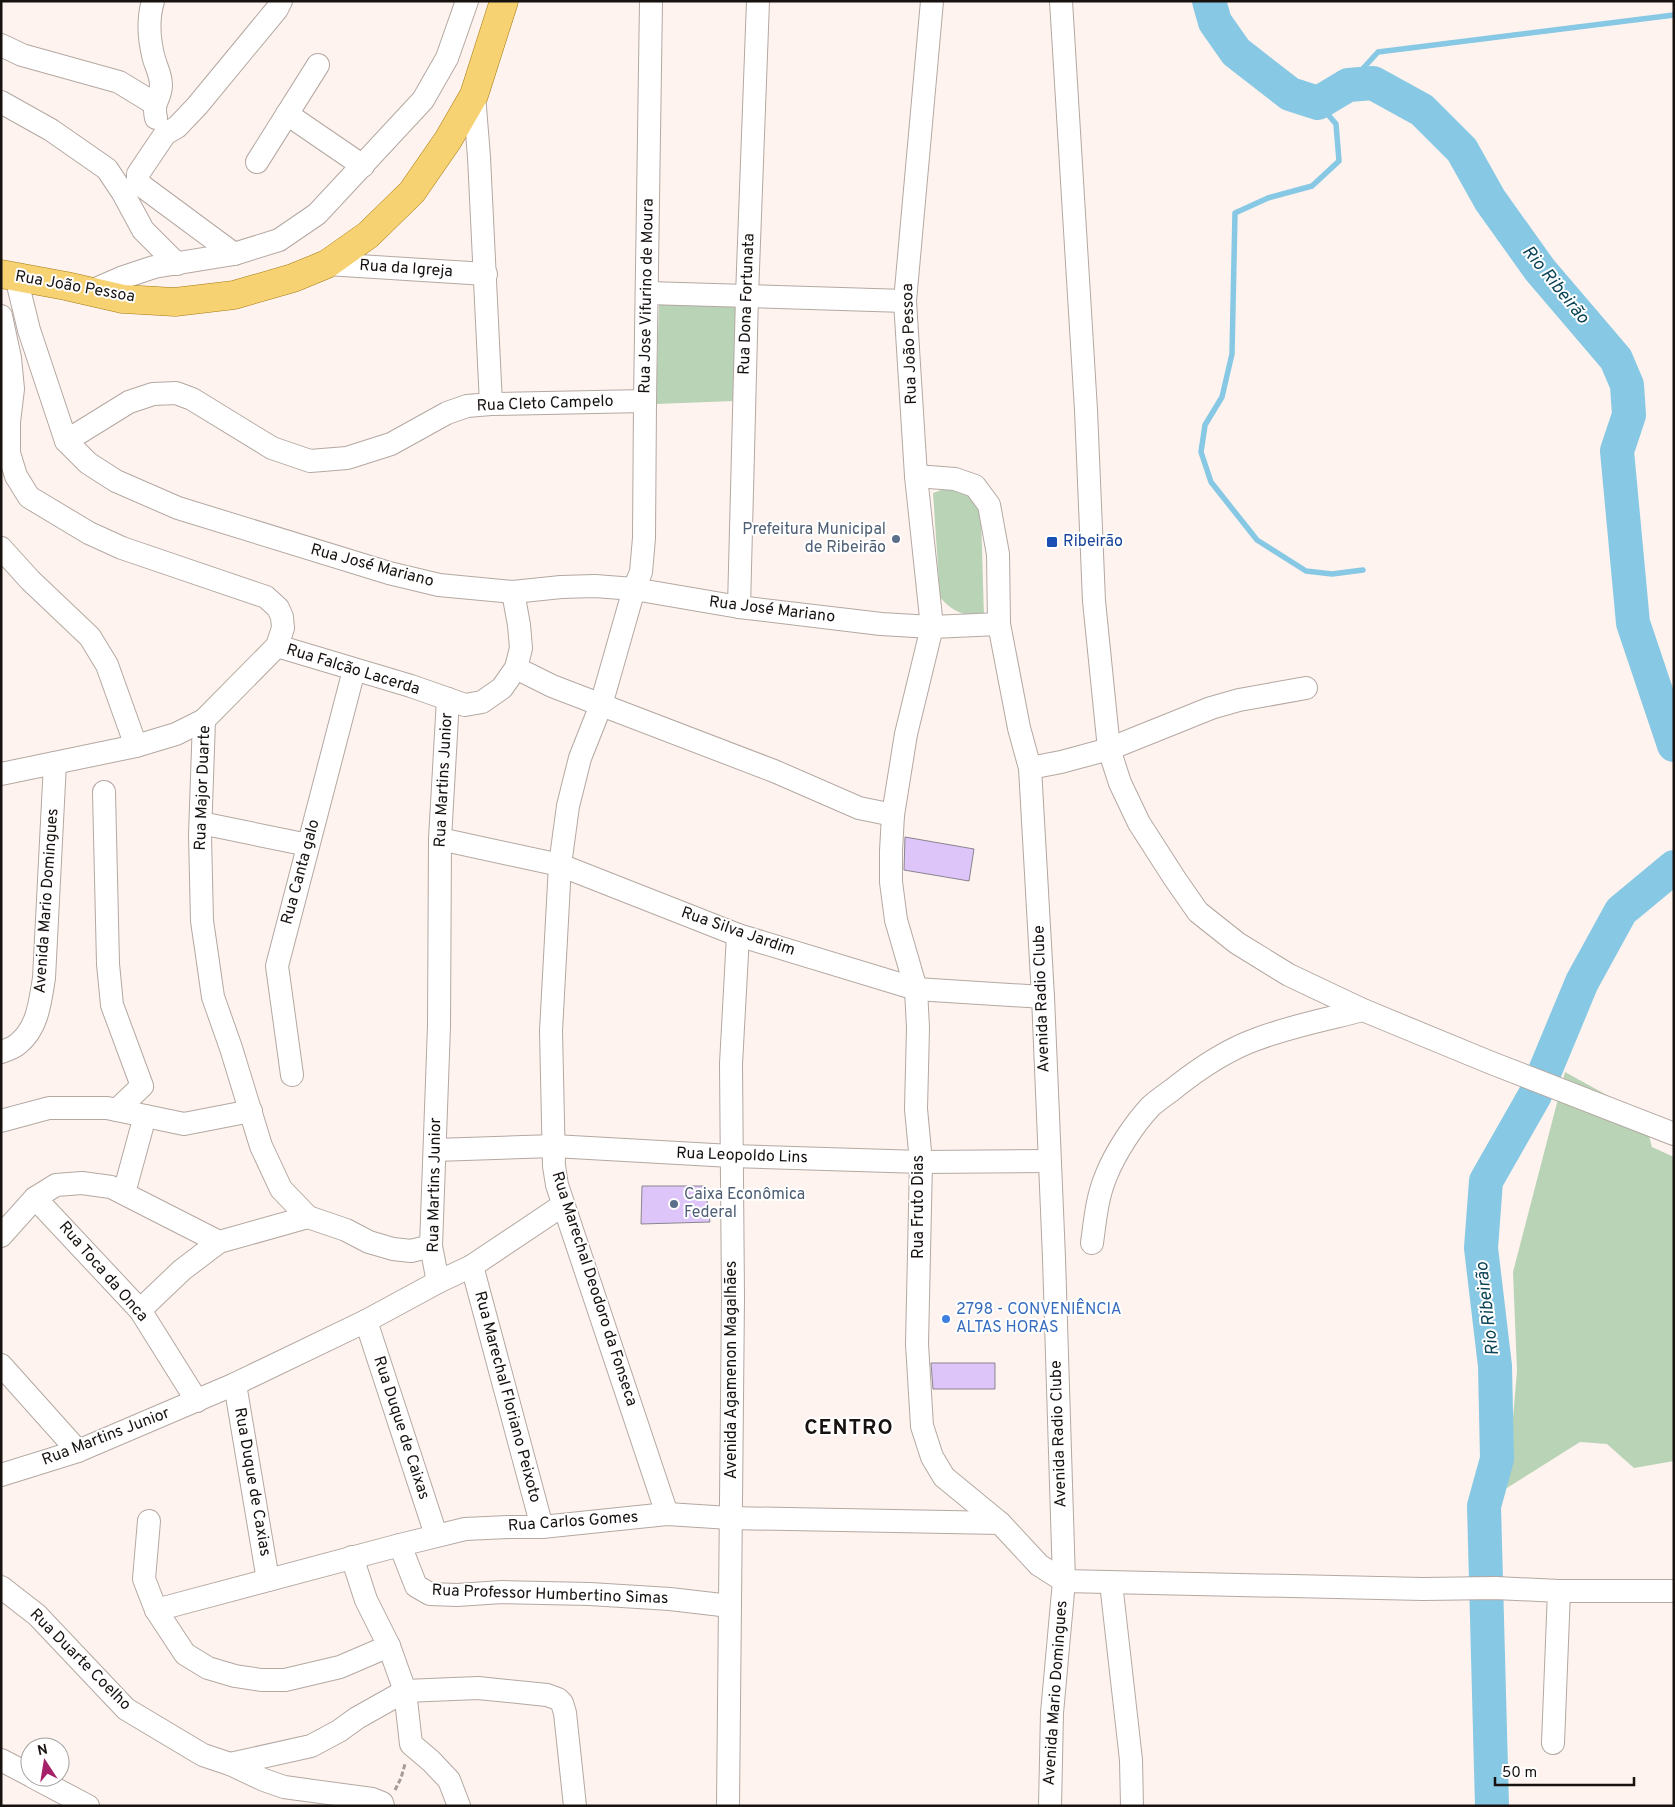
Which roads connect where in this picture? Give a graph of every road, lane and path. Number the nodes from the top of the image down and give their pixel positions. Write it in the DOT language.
graph roads {
  1 [pos="152,1"];
  2 [pos="281,1"];
  3 [pos="467,1"];
  4 [pos="504,1"];
  5 [pos="651,1"];
  6 [pos="758,1"];
  7 [pos="932,1"];
  8 [pos="1061,1"];
  9 [pos="1,45"];
  10 [pos="318,65"];
  11 [pos="474,95"];
  12 [pos="1,102"];
  13 [pos="155,104"];
  14 [pos="287,114"];
  15 [pos="165,134"];
  16 [pos="257,162"];
  17 [pos="363,166"];
  18 [pos="234,254"];
  19 [pos="177,264"];
  20 [pos="327,264"];
  21 [pos="486,274"];
  22 [pos="9,275"];
  23 [pos="91,292"];
  24 [pos="648,293"];
  25 [pos="747,296"];
  26 [pos="905,301"];
  27 [pos="1,316"];
  28 [pos="645,401"];
  29 [pos="491,404"];
  30 [pos="66,441"];
  31 [pos="916,476"];
  32 [pos="1,548"];
  33 [pos="634,589"];
  34 [pos="513,592"];
  35 [pos="740,608"];
  36 [pos="999,624"];
  37 [pos="932,627"];
  38 [pos="277,646"];
  39 [pos="516,668"];
  40 [pos="354,670"];
  41 [pos="1306,688"];
  42 [pos="448,699"];
  43 [pos="601,705"];
  44 [pos="204,720"];
  45 [pos="136,746"];
  46 [pos="1109,749"];
  47 [pos="55,763"];
  48 [pos="1030,768"];
  49 [pos="1,774"];
  50 [pos="104,792"];
  51 [pos="893,815"];
  52 [pos="200,823"];
  53 [pos="440,839"];
  54 [pos="308,845"];
  55 [pos="560,865"];
  56 [pos="738,935"];
  57 [pos="916,989"];
  58 [pos="1043,997"];
  59 [pos="1363,1010"];
  60 [pos="1,1052"];
  61 [pos="292,1076"];
  62 [pos="116,1110"];
  63 [pos="251,1112"];
  64 [pos="145,1116"];
  65 [pos="1,1121"];
  66 [pos="1674,1134"];
  67 [pos="554,1146"];
  68 [pos="435,1150"];
  69 [pos="732,1156"];
  70 [pos="1049,1160"];
  71 [pos="921,1162"];
  72 [pos="124,1193"];
  73 [pos="36,1198"];
  74 [pos="563,1205"];
  75 [pos="308,1217"];
  76 [pos="1,1236"];
  77 [pos="219,1242"];
  78 [pos="1092,1243"];
  79 [pos="430,1246"];
  80 [pos="472,1266"];
  81 [pos="438,1282"];
  82 [pos="140,1310"];
  83 [pos="366,1321"];
  84 [pos="1,1364"];
  85 [pos="235,1384"];
  86 [pos="197,1401"];
  87 [pos="78,1451"];
  88 [pos="1,1475"];
  89 [pos="667,1514"];
  90 [pos="730,1518"];
  91 [pos="149,1521"];
  92 [pos="1000,1523"];
  93 [pos="542,1527"];
  94 [pos="436,1535"];
  95 [pos="400,1545"];
  96 [pos="352,1557"];
  97 [pos="268,1580"];
  98 [pos="1064,1581"];
  99 [pos="1110,1583"];
  100 [pos="1,1587"];
  101 [pos="1559,1591"];
  102 [pos="1674,1591"];
  103 [pos="730,1606"];
  104 [pos="156,1610"];
  105 [pos="389,1646"];
  106 [pos="405,1691"];
  107 [pos="1553,1743"];
  108 [pos="411,1744"];
  109 [pos="1,1760"];
  110 [pos="230,1764"];
  111 [pos="20,1770"];
  112 [pos="53,1787"];
  113 [pos="389,1799"];
  114 [pos="88,1806"];
  115 [pos="459,1806"];
  116 [pos="576,1806"];
  117 [pos="728,1806"];
  118 [pos="1050,1806"];
  119 [pos="1132,1806"];
  1 -- 13 [label="street"];
  2 -- 15 [label="street"];
  3 -- 17 [label="street"];
  4 -- 11 [label="main road, Rua João Pessoa"];
  5 -- 24 [label="street, Rua Jose Vifurino de Moura"];
  6 -- 25 [label="street, Rua Dona Fortunata"];
  7 -- 26 [label="street, Rua João Pessoa"];
  8 -- 46 [label="street"];
  9 -- 13 [label="street"];
  10 -- 14 [label="street"];
  11 -- 20 [label="main road, Rua João Pessoa"];
  11 -- 21 [label="street"];
  12 -- 19 [label="street"];
  13 -- 15 [label="street"];
  14 -- 16 [label="street"];
  14 -- 17 [label="street"];
  15 -- 18 [label="street"];
  17 -- 18 [label="street"];
  18 -- 19 [label="street"];
  19 -- 23 [label="street"];
  20 -- 21 [label="street, Rua da Igreja"];
  20 -- 23 [label="main road, Rua João Pessoa"];
  21 -- 29 [label="street"];
  22 -- 23 [label="main road, Rua João Pessoa"];
  22 -- 30 [label="street, Rua José Mariano"];
  24 -- 25 [label="street"];
  24 -- 28 [label="street, Rua Jose Vifurino de Moura"];
  25 -- 26 [label="street"];
  25 -- 35 [label="street, Rua Dona Fortunata"];
  26 -- 31 [label="street, Rua João Pessoa"];
  27 -- 38 [label="street"];
  28 -- 29 [label="street, Rua Cleto Campelo"];
  28 -- 33 [label="street, Rua Jose Vifurino de Moura"];
  29 -- 30 [label="street, Rua Cleto Campelo"];
  30 -- 34 [label="street, Rua José Mariano"];
  31 -- 36 [label="street, Avenida Radio Clube"];
  31 -- 37 [label="street, Rua João Pessoa"];
  32 -- 45 [label="street"];
  33 -- 34 [label="street, Rua José Mariano"];
  33 -- 35 [label="street, Rua José Mariano"];
  33 -- 43 [label="street, Rua Marechal Deodoro da Fonseca"];
  34 -- 39 [label="street, Rua Falcão Lacerda"];
  35 -- 37 [label="street, Rua José Mariano"];
  36 -- 37 [label="street, Rua José Mariano"];
  36 -- 48 [label="street, Avenida Radio Clube"];
  37 -- 51 [label="street, Rua João Pessoa"];
  38 -- 40 [label="street, Rua Falcão Lacerda"];
  38 -- 44 [label="street, Rua Major Duarte"];
  39 -- 42 [label="street, Rua Falcão Lacerda"];
  39 -- 43 [label="street"];
  40 -- 42 [label="street, Rua Falcão Lacerda"];
  40 -- 54 [label="street, Rua Canta galo"];
  41 -- 46 [label="street"];
  42 -- 53 [label="street, Rua Martins Junior"];
  43 -- 51 [label="street"];
  43 -- 55 [label="street, Rua Marechal Deodoro da Fonseca"];
  44 -- 45 [label="street"];
  44 -- 52 [label="street, Rua Major Duarte"];
  45 -- 47 [label="street"];
  46 -- 48 [label="street"];
  46 -- 59 [label="street"];
  47 -- 49 [label="street"];
  47 -- 60 [label="street, Avenida Mario Domingues"];
  48 -- 58 [label="street, Avenida Radio Clube"];
  50 -- 62 [label="street"];
  51 -- 57 [label="street, Rua Fruto Dias"];
  52 -- 54 [label="street"];
  52 -- 63 [label="street, Rua Major Duarte"];
  53 -- 55 [label="street, Rua Silva Jardim"];
  53 -- 68 [label="street, Rua Martins Junior"];
  54 -- 61 [label="street, Rua Canta galo"];
  55 -- 56 [label="street, Rua Silva Jardim"];
  55 -- 67 [label="street, Rua Marechal Deodoro da Fonseca"];
  56 -- 57 [label="street, Rua Silva Jardim"];
  56 -- 69 [label="street, Avenida Agamenon Magalhães"];
  57 -- 58 [label="street, Rua Silva Jardim"];
  57 -- 71 [label="street, Rua Fruto Dias"];
  58 -- 70 [label="street, Avenida Radio Clube"];
  59 -- 66 [label="street"];
  59 -- 78 [label="street"];
  62 -- 64 [label="street"];
  62 -- 65 [label="street"];
  63 -- 64 [label="street"];
  63 -- 75 [label="street, Rua Major Duarte"];
  64 -- 72 [label="street"];
  67 -- 68 [label="street, Rua Leopoldo Lins"];
  67 -- 69 [label="street, Rua Leopoldo Lins"];
  67 -- 74 [label="street, Rua Marechal Deodoro da Fonseca"];
  68 -- 79 [label="street, Rua Martins Junior"];
  69 -- 71 [label="street, Rua Leopoldo Lins"];
  69 -- 90 [label="street, Avenida Agamenon Magalhães"];
  70 -- 71 [label="street, Rua Leopoldo Lins"];
  70 -- 98 [label="street, Avenida Radio Clube"];
  71 -- 92 [label="street, Rua Fruto Dias"];
  72 -- 73 [label="street"];
  72 -- 77 [label="street"];
  73 -- 76 [label="street"];
  73 -- 82 [label="street, Rua Toca da Onca"];
  74 -- 80 [label="street"];
  74 -- 89 [label="street, Rua Marechal Deodoro da Fonseca"];
  75 -- 77 [label="street"];
  75 -- 79 [label="street, Rua Major Duarte"];
  77 -- 82 [label="street"];
  79 -- 81 [label="street, Rua Martins Junior"];
  80 -- 81 [label="street"];
  80 -- 93 [label="street, Rua Marechal Floriano Peixoto"];
  81 -- 83 [label="street, Rua Martins Junior"];
  82 -- 86 [label="street, Rua Toca da Onca"];
  83 -- 85 [label="street, Rua Martins Junior"];
  83 -- 94 [label="street, Rua Duque de Caixas"];
  84 -- 87 [label="street"];
  85 -- 86 [label="street, Rua Martins Junior"];
  85 -- 97 [label="street, Rua Duque de Caxias"];
  86 -- 87 [label="street, Rua Martins Junior"];
  87 -- 88 [label="street, Rua Martins Junior"];
  89 -- 90 [label="street, Rua Carlos Gomes"];
  89 -- 93 [label="street, Rua Carlos Gomes"];
  90 -- 92 [label="street, Rua Carlos Gomes"];
  90 -- 103 [label="street, Avenida Agamenon Magalhães"];
  91 -- 104 [label="street"];
  92 -- 98 [label="street, Rua Fruto Dias"];
  93 -- 94 [label="street, Rua Carlos Gomes"];
  94 -- 95 [label="street, Rua Carlos Gomes"];
  95 -- 96 [label="street, Rua Carlos Gomes"];
  95 -- 103 [label="street, Rua Professor Humbertino Simas"];
  96 -- 97 [label="street, Rua Carlos Gomes"];
  96 -- 105 [label="street"];
  97 -- 104 [label="street, Rua Carlos Gomes"];
  98 -- 99 [label="street"];
  98 -- 118 [label="street, Avenida Mario Domingues"];
  99 -- 101 [label="street"];
  99 -- 119 [label="street"];
  100 -- 110 [label="street, Rua Duarte Coelho"];
  101 -- 102 [label="street"];
  101 -- 107 [label="street"];
  103 -- 117 [label="street, Avenida Agamenon Magalhães"];
  104 -- 105 [label="street"];
  105 -- 106 [label="street"];
  106 -- 108 [label="street"];
  106 -- 110 [label="street"];
  106 -- 116 [label="street"];
  108 -- 113 [label="path"];
  108 -- 115 [label="street"];
  109 -- 111 [label="street"];
  110 -- 113 [label="street, Rua Duarte Coelho"];
  112 -- 114 [label="street"];
}
